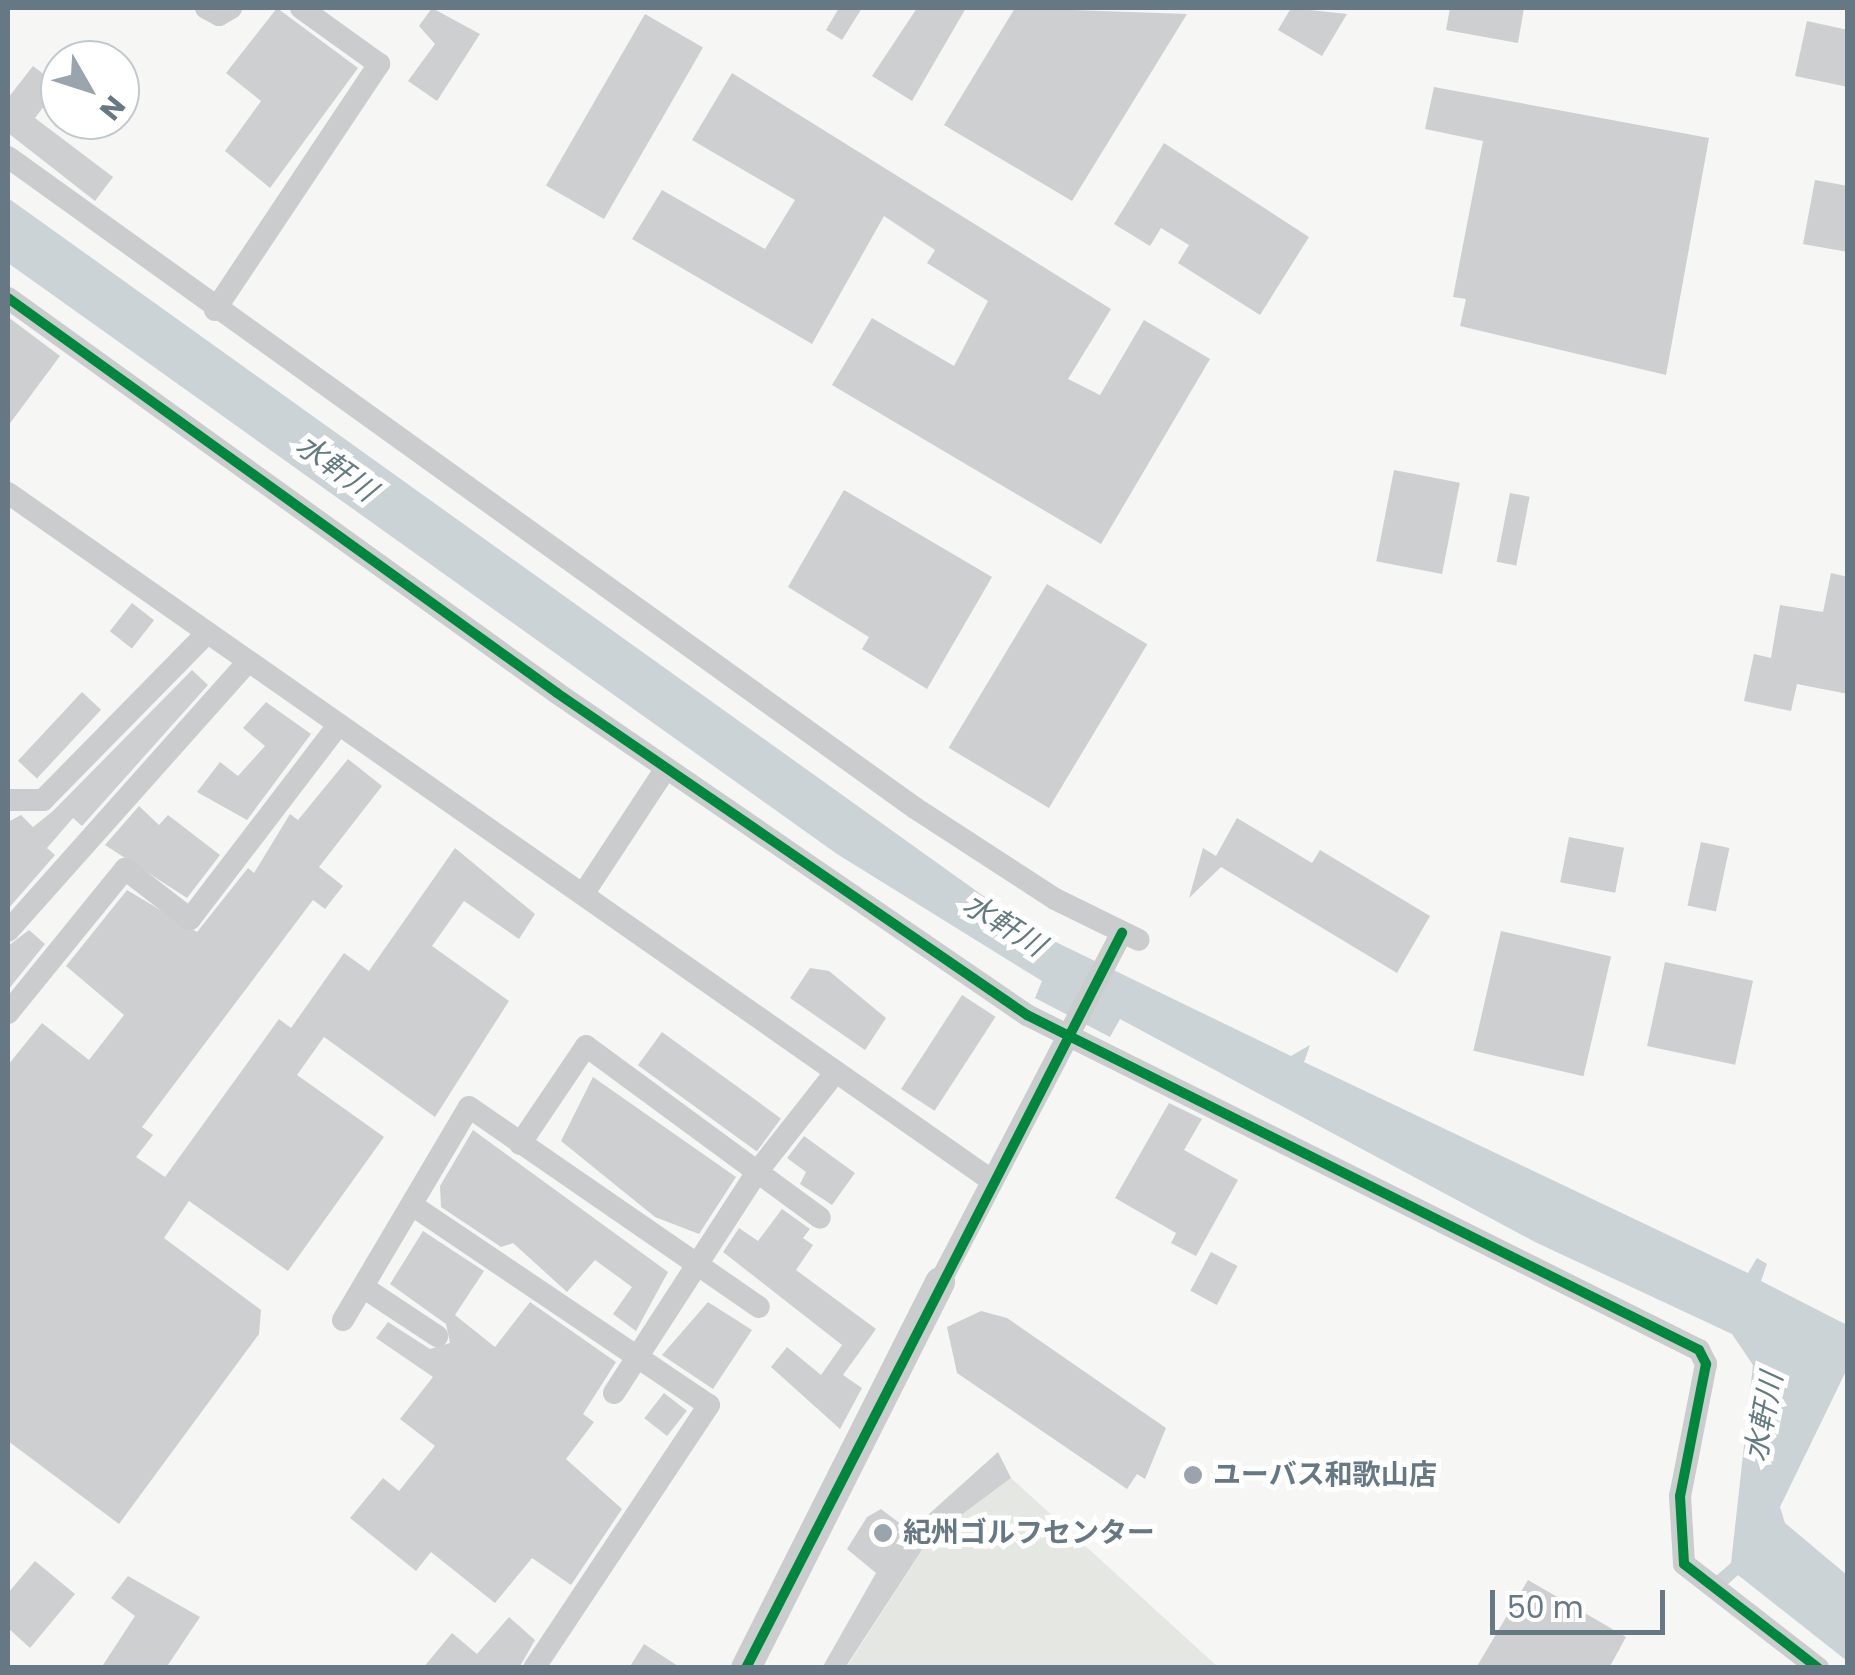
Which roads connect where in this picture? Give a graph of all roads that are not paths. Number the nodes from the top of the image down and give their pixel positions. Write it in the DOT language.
graph roads {
  1 [pos="206,8"];
  2 [pos="232,8"];
  3 [pos="301,8"];
  4 [pos="8,157"];
  5 [pos="8,298"];
  6 [pos="214,310"];
  7 [pos="8,493"];
  8 [pos="206,634"];
  9 [pos="247,663"];
  10 [pos="337,727"];
  11 [pos="666,768"];
  12 [pos="8,800"];
  13 [pos="584,893"];
  14 [pos="8,931"];
  15 [pos="8,1013"];
  16 [pos="1072,1028"];
  17 [pos="834,1074"];
  18 [pos="520,1144"];
  19 [pos="757,1172"];
  20 [pos="992,1180"];
  21 [pos="412,1205"];
  22 [pos="820,1218"];
  23 [pos="697,1265"];
  24 [pos="940,1282"];
  25 [pos="363,1287"];
  26 [pos="759,1307"];
  27 [pos="342,1320"];
  28 [pos="437,1336"];
  29 [pos="638,1357"];
  30 [pos="614,1392"];
  31 [pos="534,1668"];
  32 [pos="746,1668"];
  33 [pos="1818,1668"];
  1 -- 2 [label="street"];
  3 -- 6 [label="street"];
  4 -- 6 [label="street"];
  5 -- 11 [label="street"];
  6 -- 16 [label="street"];
  7 -- 8 [label="street"];
  8 -- 9 [label="street"];
  8 -- 12 [label="street"];
  9 -- 10 [label="street"];
  9 -- 14 [label="street"];
  10 -- 13 [label="street"];
  10 -- 15 [label="street"];
  11 -- 13 [label="street"];
  11 -- 16 [label="street"];
  13 -- 17 [label="street"];
  16 -- 20 [label="street"];
  16 -- 33 [label="street"];
  17 -- 19 [label="street"];
  17 -- 20 [label="street"];
  18 -- 19 [label="street"];
  18 -- 21 [label="street"];
  18 -- 23 [label="street"];
  19 -- 22 [label="street"];
  19 -- 23 [label="street"];
  20 -- 24 [label="street"];
  21 -- 25 [label="street"];
  21 -- 29 [label="street"];
  23 -- 26 [label="street"];
  23 -- 29 [label="street"];
  24 -- 32 [label="street"];
  25 -- 27 [label="street"];
  25 -- 28 [label="street"];
  29 -- 30 [label="street"];
  29 -- 31 [label="street"];
}
